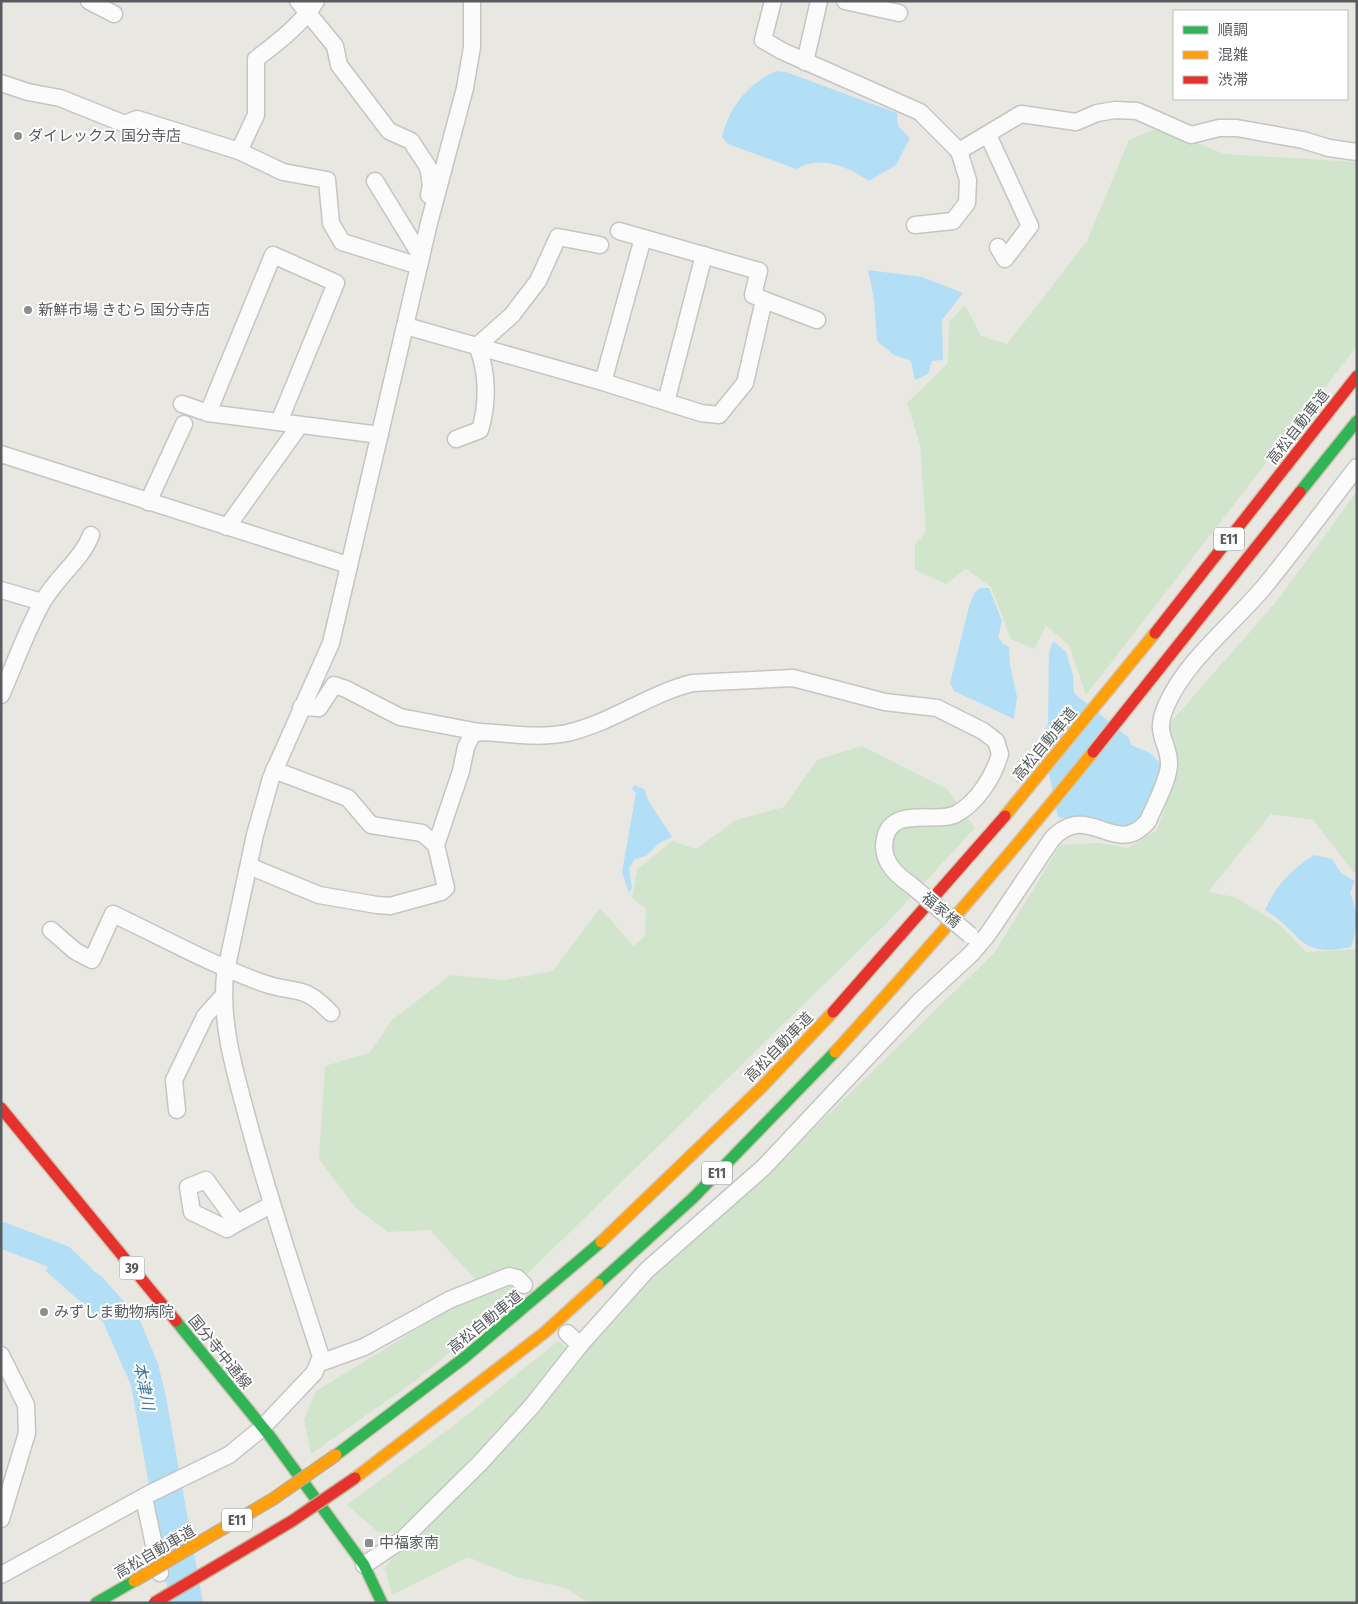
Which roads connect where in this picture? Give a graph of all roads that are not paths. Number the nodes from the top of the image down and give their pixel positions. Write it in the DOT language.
graph roads {
  1 [pos="89,1"];
  2 [pos="472,1"];
  3 [pos="773,1"];
  4 [pos="818,1"];
  5 [pos="845,1"];
  6 [pos="308,5"];
  7 [pos="899,13"];
  8 [pos="114,14"];
  9 [pos="805,62"];
  10 [pos="1,83"];
  11 [pos="988,135"];
  12 [pos="239,151"];
  13 [pos="959,151"];
  14 [pos="1357,152"];
  15 [pos="375,181"];
  16 [pos="429,223"];
  17 [pos="915,225"];
  18 [pos="619,231"];
  19 [pos="643,238"];
  20 [pos="600,245"];
  21 [pos="998,247"];
  22 [pos="704,255"];
  23 [pos="420,261"];
  24 [pos="764,300"];
  25 [pos="817,320"];
  26 [pos="406,326"];
  27 [pos="477,346"];
  28 [pos="1357,376"];
  29 [pos="604,382"];
  30 [pos="666,402"];
  31 [pos="182,404"];
  32 [pos="208,413"];
  33 [pos="1357,421"];
  34 [pos="279,422"];
  35 [pos="184,424"];
  36 [pos="300,425"];
  37 [pos="380,436"];
  38 [pos="456,439"];
  39 [pos="1,454"];
  40 [pos="1357,467"];
  41 [pos="148,502"];
  42 [pos="227,527"];
  43 [pos="91,535"];
  44 [pos="348,565"];
  45 [pos="1,590"];
  46 [pos="42,602"];
  47 [pos="1,694"];
  48 [pos="301,707"];
  49 [pos="479,732"];
  50 [pos="274,770"];
  51 [pos="436,845"];
  52 [pos="248,866"];
  53 [pos="51,930"];
  54 [pos="975,939"];
  55 [pos="226,967"];
  56 [pos="223,996"];
  57 [pos="331,1014"];
  58 [pos="1,1108"];
  59 [pos="176,1110"];
  60 [pos="271,1205"];
  61 [pos="237,1222"];
  62 [pos="524,1285"];
  63 [pos="567,1333"];
  64 [pos="580,1345"];
  65 [pos="2,1357"];
  66 [pos="320,1363"];
  67 [pos="262,1428"];
  68 [pos="146,1496"];
  69 [pos="1,1519"];
  70 [pos="364,1565"];
  71 [pos="1,1575"];
  72 [pos="96,1603"];
  73 [pos="154,1603"];
  74 [pos="165,1603"];
  75 [pos="382,1603"];
  1 -- 8 [label="street"];
  2 -- 16 [label="street"];
  3 -- 9 [label="street"];
  4 -- 9 [label="street"];
  5 -- 7 [label="street"];
  6 -- 12 [label="street"];
  6 -- 16 [label="street"];
  9 -- 13 [label="street"];
  10 -- 12 [label="street"];
  11 -- 13 [label="street"];
  11 -- 14 [label="street"];
  11 -- 21 [label="street"];
  12 -- 23 [label="street"];
  13 -- 17 [label="street"];
  15 -- 23 [label="street"];
  16 -- 23 [label="street"];
  18 -- 19 [label="street"];
  19 -- 22 [label="street"];
  19 -- 29 [label="street"];
  20 -- 27 [label="street"];
  22 -- 24 [label="street"];
  22 -- 30 [label="street"];
  23 -- 26 [label="street"];
  24 -- 25 [label="street"];
  24 -- 30 [label="street"];
  26 -- 27 [label="street"];
  26 -- 37 [label="street"];
  27 -- 29 [label="street"];
  27 -- 38 [label="street"];
  28 -- 72 [label="main road, 高松自動車道 / E11, bridge"];
  29 -- 30 [label="street"];
  31 -- 32 [label="street"];
  32 -- 34 [label="street"];
  32 -- 34 [label="street"];
  33 -- 73 [label="main road, E11, bridge"];
  34 -- 36 [label="street"];
  35 -- 41 [label="street"];
  36 -- 37 [label="street"];
  36 -- 42 [label="street"];
  37 -- 44 [label="street"];
  39 -- 41 [label="street"];
  40 -- 54 [label="street"];
  41 -- 42 [label="street"];
  42 -- 44 [label="street"];
  43 -- 46 [label="street"];
  44 -- 48 [label="street"];
  45 -- 46 [label="street"];
  46 -- 47 [label="street"];
  48 -- 49 [label="street"];
  48 -- 50 [label="street"];
  49 -- 51 [label="street"];
  49 -- 54 [label="street, 福家橋, bridge"];
  50 -- 51 [label="street"];
  50 -- 52 [label="street"];
  51 -- 52 [label="street"];
  52 -- 55 [label="street"];
  53 -- 55 [label="street"];
  54 -- 64 [label="street"];
  55 -- 56 [label="street"];
  55 -- 57 [label="street"];
  56 -- 59 [label="street"];
  56 -- 60 [label="street"];
  58 -- 67 [label="main road, 国分寺中通線 / 39"];
  60 -- 61 [label="street"];
  60 -- 66 [label="street"];
  62 -- 66 [label="street"];
  63 -- 64 [label="street"];
  64 -- 70 [label="street"];
  65 -- 69 [label="street"];
  66 -- 67 [label="street"];
  67 -- 68 [label="street"];
  67 -- 70 [label="main road, 国分寺中通線 / 39"];
  68 -- 71 [label="street"];
  68 -- 74 [label="street"];
  70 -- 75 [label="main road, 国分寺中通線 / 39"];
}
